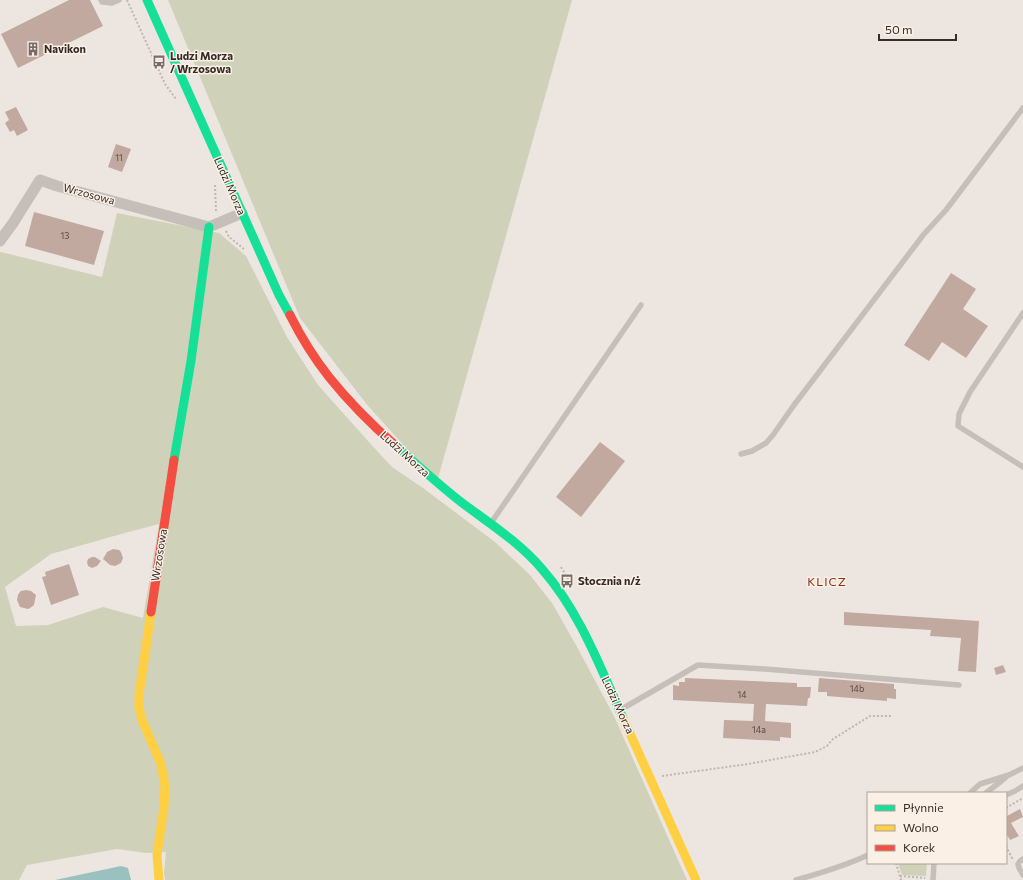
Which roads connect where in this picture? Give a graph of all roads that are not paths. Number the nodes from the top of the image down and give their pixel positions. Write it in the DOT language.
graph roads {
  1 [pos="101,0"];
  2 [pos="119,0"];
  3 [pos="147,0"];
  4 [pos="1023,108"];
  5 [pos="242,213"];
  6 [pos="210,227"];
  7 [pos="0,241"];
  8 [pos="641,304"];
  9 [pos="1023,313"];
  10 [pos="740,454"];
  11 [pos="1023,467"];
  12 [pos="491,524"];
  13 [pos="959,685"];
  14 [pos="620,710"];
  15 [pos="1023,768"];
  16 [pos="1009,775"];
  17 [pos="1023,786"];
  18 [pos="1015,791"];
  19 [pos="971,792"];
  20 [pos="987,792"];
  21 [pos="1007,795"];
  22 [pos="1007,798"];
  23 [pos="867,856"];
  24 [pos="1023,859"];
  25 [pos="934,864"];
  26 [pos="1023,875"];
  27 [pos="933,879"];
  28 [pos="159,880"];
  29 [pos="696,880"];
  30 [pos="796,880"];
  1 -- 2 [label="lane"];
  3 -- 5 [label="street, Ludzi Morza"];
  4 -- 10 [label="lane"];
  5 -- 6 [label="street"];
  5 -- 12 [label="street, Ludzi Morza"];
  6 -- 7 [label="street, Wrzosowa"];
  6 -- 28 [label="street, Wrzosowa"];
  8 -- 12 [label="lane"];
  9 -- 11 [label="lane"];
  12 -- 14 [label="street, Ludzi Morza"];
  13 -- 14 [label="lane"];
  14 -- 29 [label="street, Ludzi Morza"];
  15 -- 16 [label="lane"];
  16 -- 19 [label="lane"];
  16 -- 20 [label="lane"];
  17 -- 18 [label="lane"];
  18 -- 21 [label="lane"];
  18 -- 22 [label="lane"];
  23 -- 30 [label="lane"];
  24 -- 26 [label="lane"];
  25 -- 27 [label="lane"];
}
